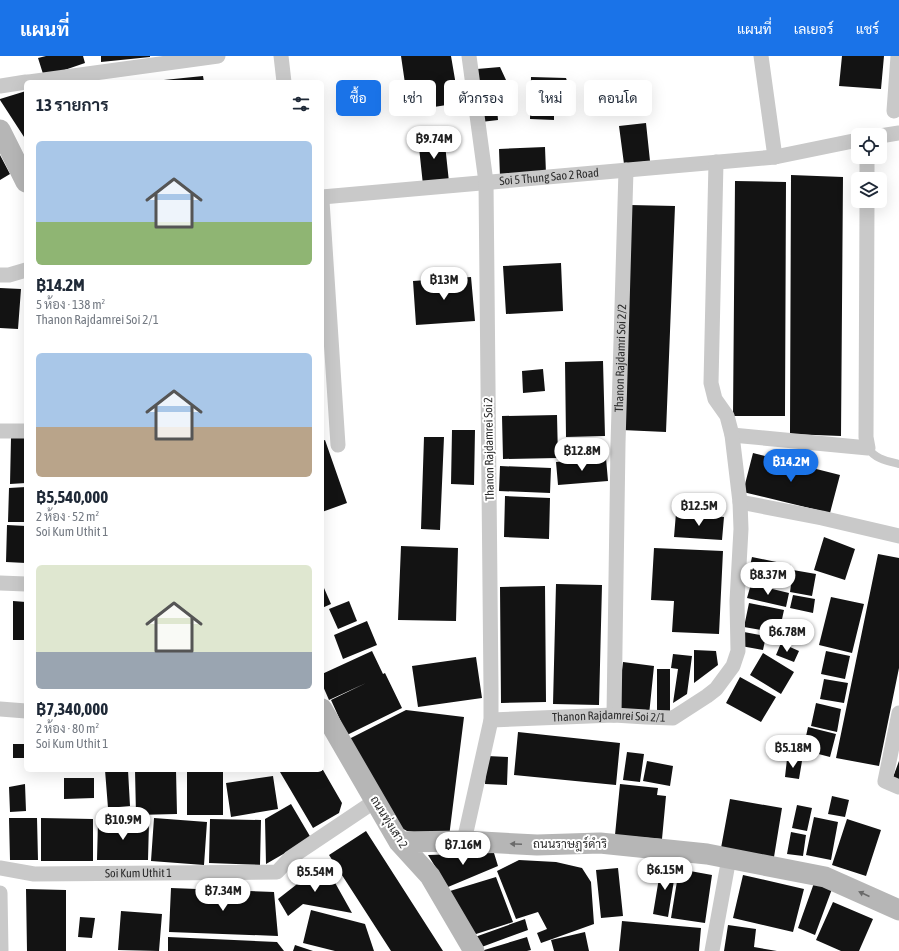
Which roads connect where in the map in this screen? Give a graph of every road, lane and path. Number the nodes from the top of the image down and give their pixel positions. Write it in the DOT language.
graph roads {
  1 [pos="218,56"];
  2 [pos="281,56"];
  3 [pos="761,56"];
  4 [pos="898,56"];
  5 [pos="474,57"];
  6 [pos="44,80"];
  7 [pos="284,80"];
  8 [pos="24,82"];
  9 [pos="0,86"];
  10 [pos="894,111"];
  11 [pos="0,130"];
  12 [pos="899,133"];
  13 [pos="887,135"];
  14 [pos="851,141"];
  15 [pos="775,157"];
  16 [pos="716,162"];
  17 [pos="626,170"];
  18 [pos="24,178"];
  19 [pos="486,182"];
  20 [pos="324,197"];
  21 [pos="867,208"];
  22 [pos="324,232"];
  23 [pos="24,271"];
  24 [pos="0,275"];
  25 [pos="0,431"];
  26 [pos="24,431"];
  27 [pos="732,435"];
  28 [pos="338,445"];
  29 [pos="868,448"];
  30 [pos="899,464"];
  31 [pos="740,502"];
  32 [pos="899,536"];
  33 [pos="0,583"];
  34 [pos="24,584"];
  35 [pos="0,709"];
  36 [pos="24,711"];
  37 [pos="324,712"];
  38 [pos="899,714"];
  39 [pos="614,715"];
  40 [pos="491,720"];
  41 [pos="899,787"];
  42 [pos="375,801"];
  43 [pos="464,841"];
  44 [pos="399,842"];
  45 [pos="729,858"];
  46 [pos="0,868"];
  47 [pos="0,893"];
  48 [pos="899,910"];
  49 [pos="1,951"];
  50 [pos="474,951"];
  51 [pos="712,951"];
  1 -- 6 [label="street"];
  2 -- 7 [label="street"];
  3 -- 15 [label="street"];
  4 -- 10 [label="street"];
  5 -- 19 [label="street, Thanon Rajdamrei Soi 2"];
  8 -- 9 [label="street"];
  11 -- 18 [label="street"];
  12 -- 13 [label="street"];
  14 -- 15 [label="street, Soi 5 Thung Sao 2 Road"];
  15 -- 16 [label="street, Soi 5 Thung Sao 2 Road"];
  16 -- 17 [label="street, Soi 5 Thung Sao 2 Road"];
  16 -- 27 [label="street, Thanon Rajdamrei Soi 2/1"];
  17 -- 19 [label="street, Soi 5 Thung Sao 2 Road"];
  17 -- 39 [label="street, Thanon Rajdamri Soi 2/2"];
  19 -- 20 [label="street, Soi 5 Thung Sao 2 Road"];
  19 -- 40 [label="street, Thanon Rajdamrei Soi 2"];
  21 -- 29 [label="street"];
  22 -- 28 [label="street"];
  23 -- 24 [label="street"];
  25 -- 26 [label="street"];
  27 -- 29 [label="street"];
  27 -- 31 [label="street, Thanon Rajdamrei Soi 2/1"];
  29 -- 30 [label="lane"];
  31 -- 32 [label="street"];
  31 -- 39 [label="street, Thanon Rajdamrei Soi 2/1"];
  33 -- 34 [label="street"];
  35 -- 36 [label="street"];
  37 -- 42 [label="street, ถนนทุ่งเสา 2"];
  38 -- 41 [label="street"];
  39 -- 40 [label="street, Thanon Rajdamrei Soi 2/1"];
  40 -- 43 [label="street, Thanon Rajdamrei Soi 2"];
  42 -- 44 [label="street, ถนนทุ่งเสา 2"];
  42 -- 46 [label="street, Soi Kum Uthit 1"];
  43 -- 44 [label="street, ถนนราษฎร์ดำริ"];
  45 -- 43 [label="street, ถนนราษฎร์ดำริ, one-way"];
  44 -- 50 [label="street, ถนนทุ่งเสา 2"];
  48 -- 45 [label="street, ถนนราษฎร์ดำริ, one-way"];
  45 -- 51 [label="street"];
  47 -- 49 [label="street"];
}
